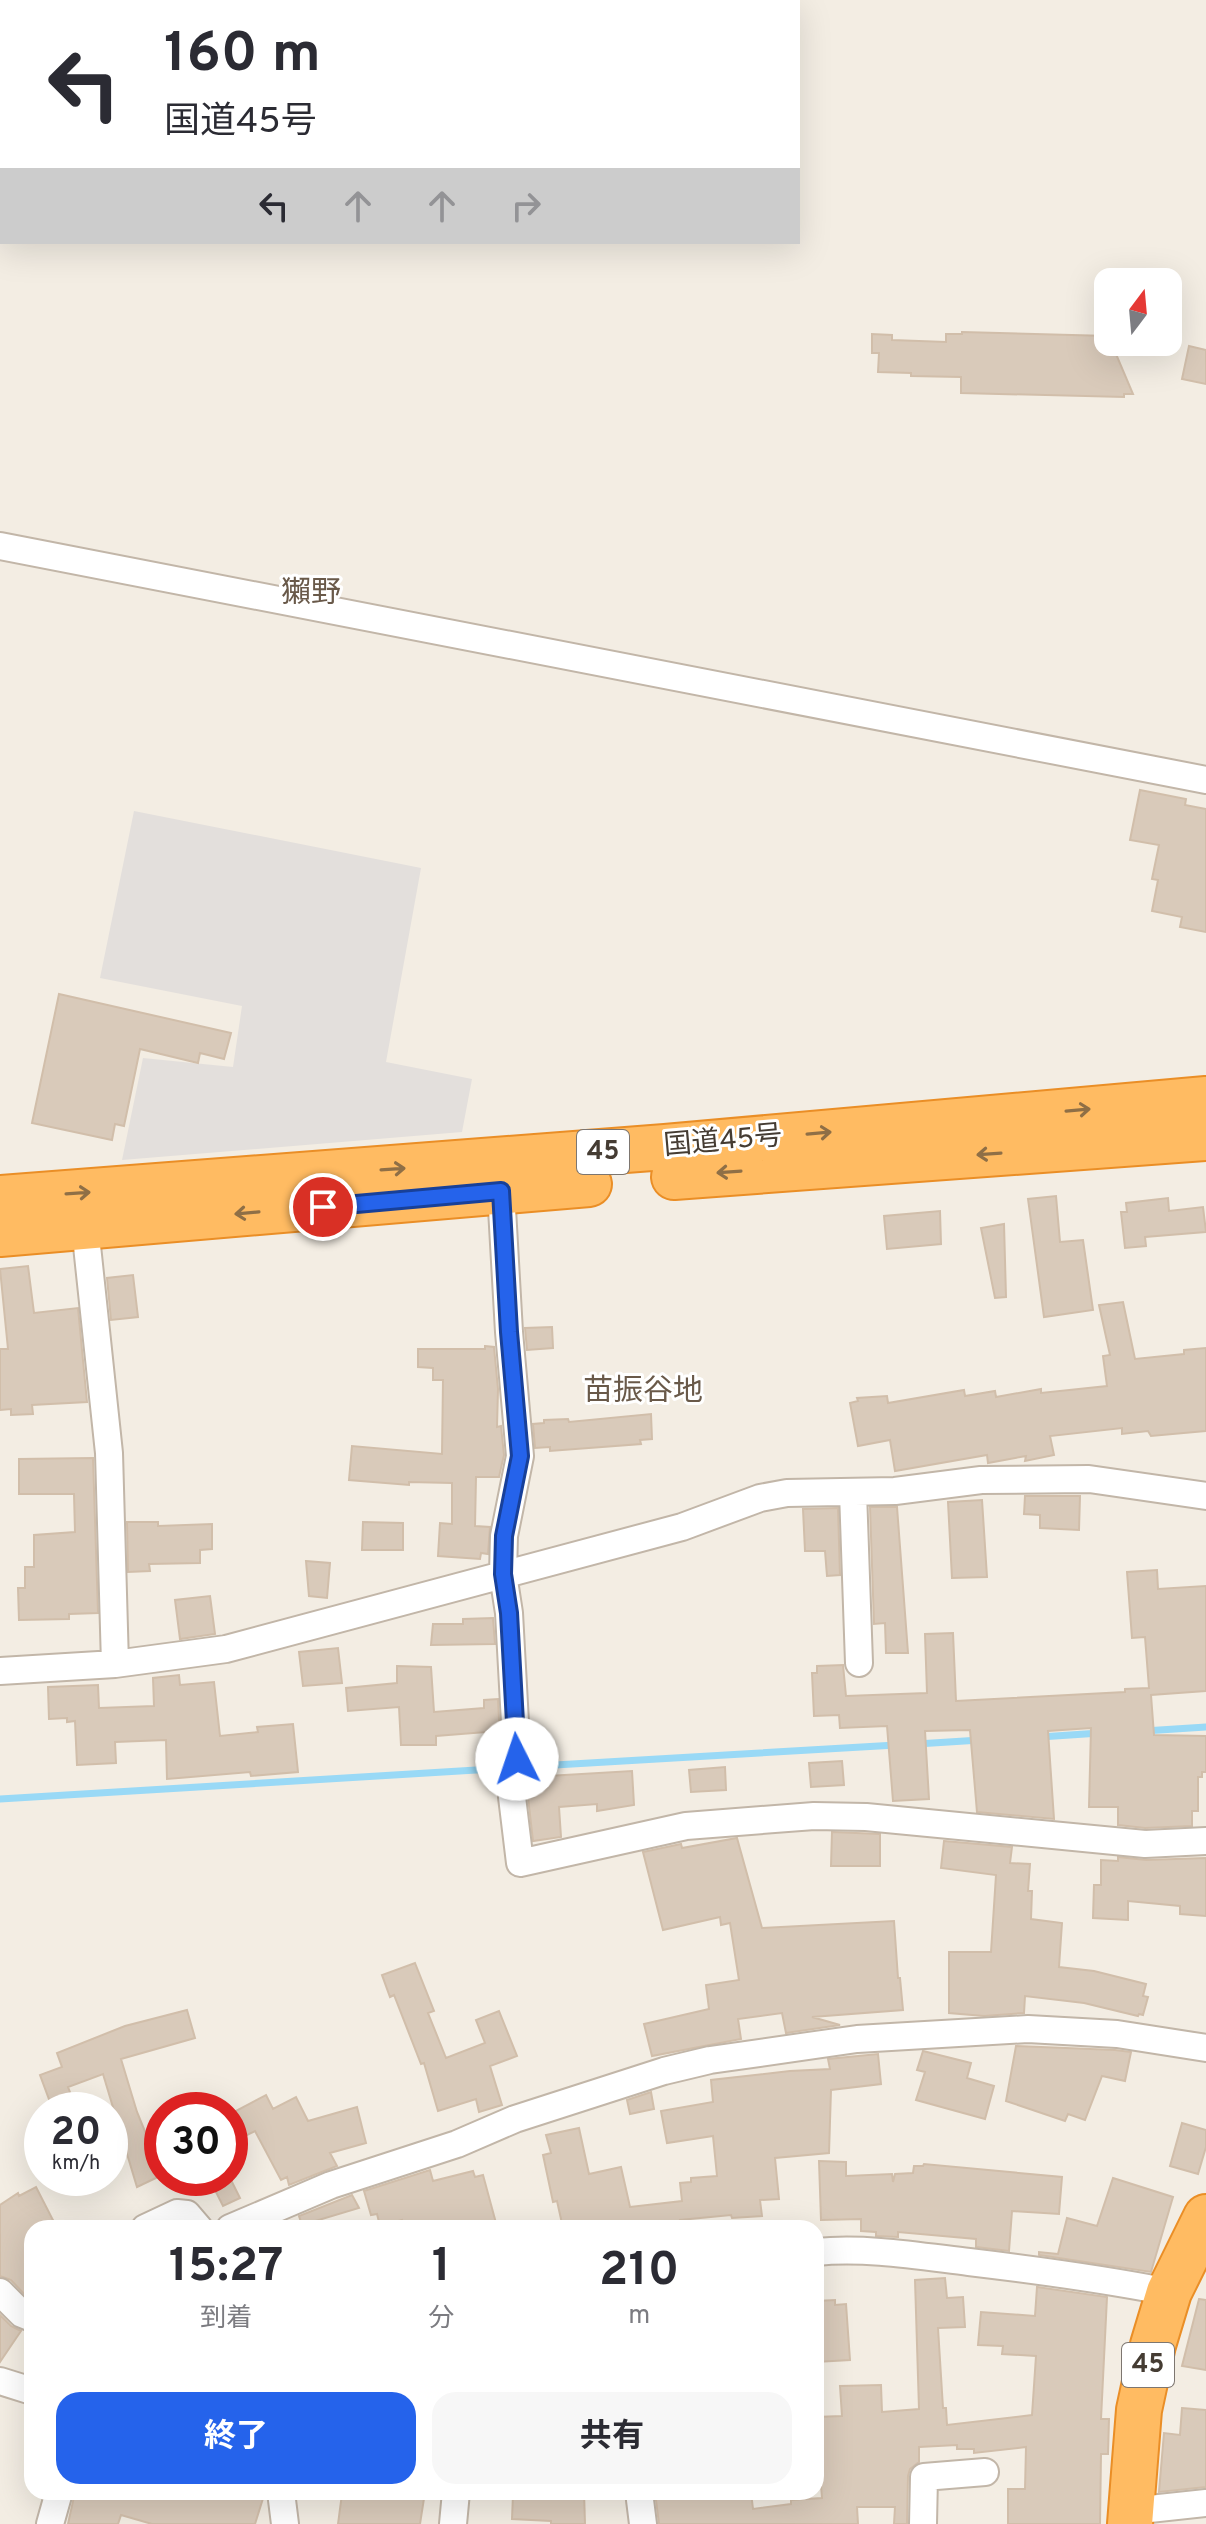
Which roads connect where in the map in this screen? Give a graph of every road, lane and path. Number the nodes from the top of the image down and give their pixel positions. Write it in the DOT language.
graph roads {
  1 [pos="0,546"];
  2 [pos="1206,780"];
  3 [pos="1206,1099"];
  4 [pos="1206,1138"];
  5 [pos="501,1191"];
  6 [pos="0,1198"];
  7 [pos="85,1227"];
  8 [pos="0,1234"];
  9 [pos="853,1492"];
  10 [pos="1206,1496"];
  11 [pos="503,1574"];
  12 [pos="859,1663"];
  13 [pos="115,1664"];
  14 [pos="0,1671"];
  15 [pos="1206,1841"];
  16 [pos="1206,2048"];
  17 [pos="1206,2217"];
  18 [pos="162,2220"];
  19 [pos="192,2220"];
  20 [pos="249,2220"];
  21 [pos="824,2252"];
  22 [pos="0,2292"];
  23 [pos="1169,2292"];
  24 [pos="24,2315"];
  25 [pos="0,2381"];
  26 [pos="24,2388"];
  27 [pos="985,2472"];
  28 [pos="57,2500"];
  29 [pos="282,2500"];
  30 [pos="455,2500"];
  31 [pos="640,2500"];
  32 [pos="1206,2503"];
  33 [pos="1130,2517"];
  34 [pos="50,2524"];
  35 [pos="285,2524"];
  36 [pos="453,2524"];
  37 [pos="643,2524"];
  38 [pos="923,2524"];
  1 -- 2 [label="street"];
  6 -- 3 [label="highway, 国道45号 / 45, one-way"];
  4 -- 5 [label="highway, 国道45号 / 45, one-way"];
  5 -- 7 [label="highway, 国道45号 / 45, one-way"];
  5 -- 11 [label="street"];
  7 -- 8 [label="highway, 国道45号 / 45"];
  7 -- 13 [label="street"];
  9 -- 10 [label="street"];
  9 -- 11 [label="street"];
  9 -- 12 [label="street"];
  11 -- 13 [label="street"];
  11 -- 15 [label="street"];
  13 -- 14 [label="street"];
  16 -- 20 [label="street"];
  17 -- 23 [label="highway, 45"];
  18 -- 19 [label="street"];
  21 -- 23 [label="street"];
  22 -- 24 [label="street"];
  23 -- 33 [label="highway, 45"];
  25 -- 26 [label="street"];
  27 -- 38 [label="street"];
  28 -- 34 [label="street"];
  29 -- 35 [label="street"];
  30 -- 36 [label="street"];
  31 -- 37 [label="street"];
  32 -- 33 [label="street"];
}
